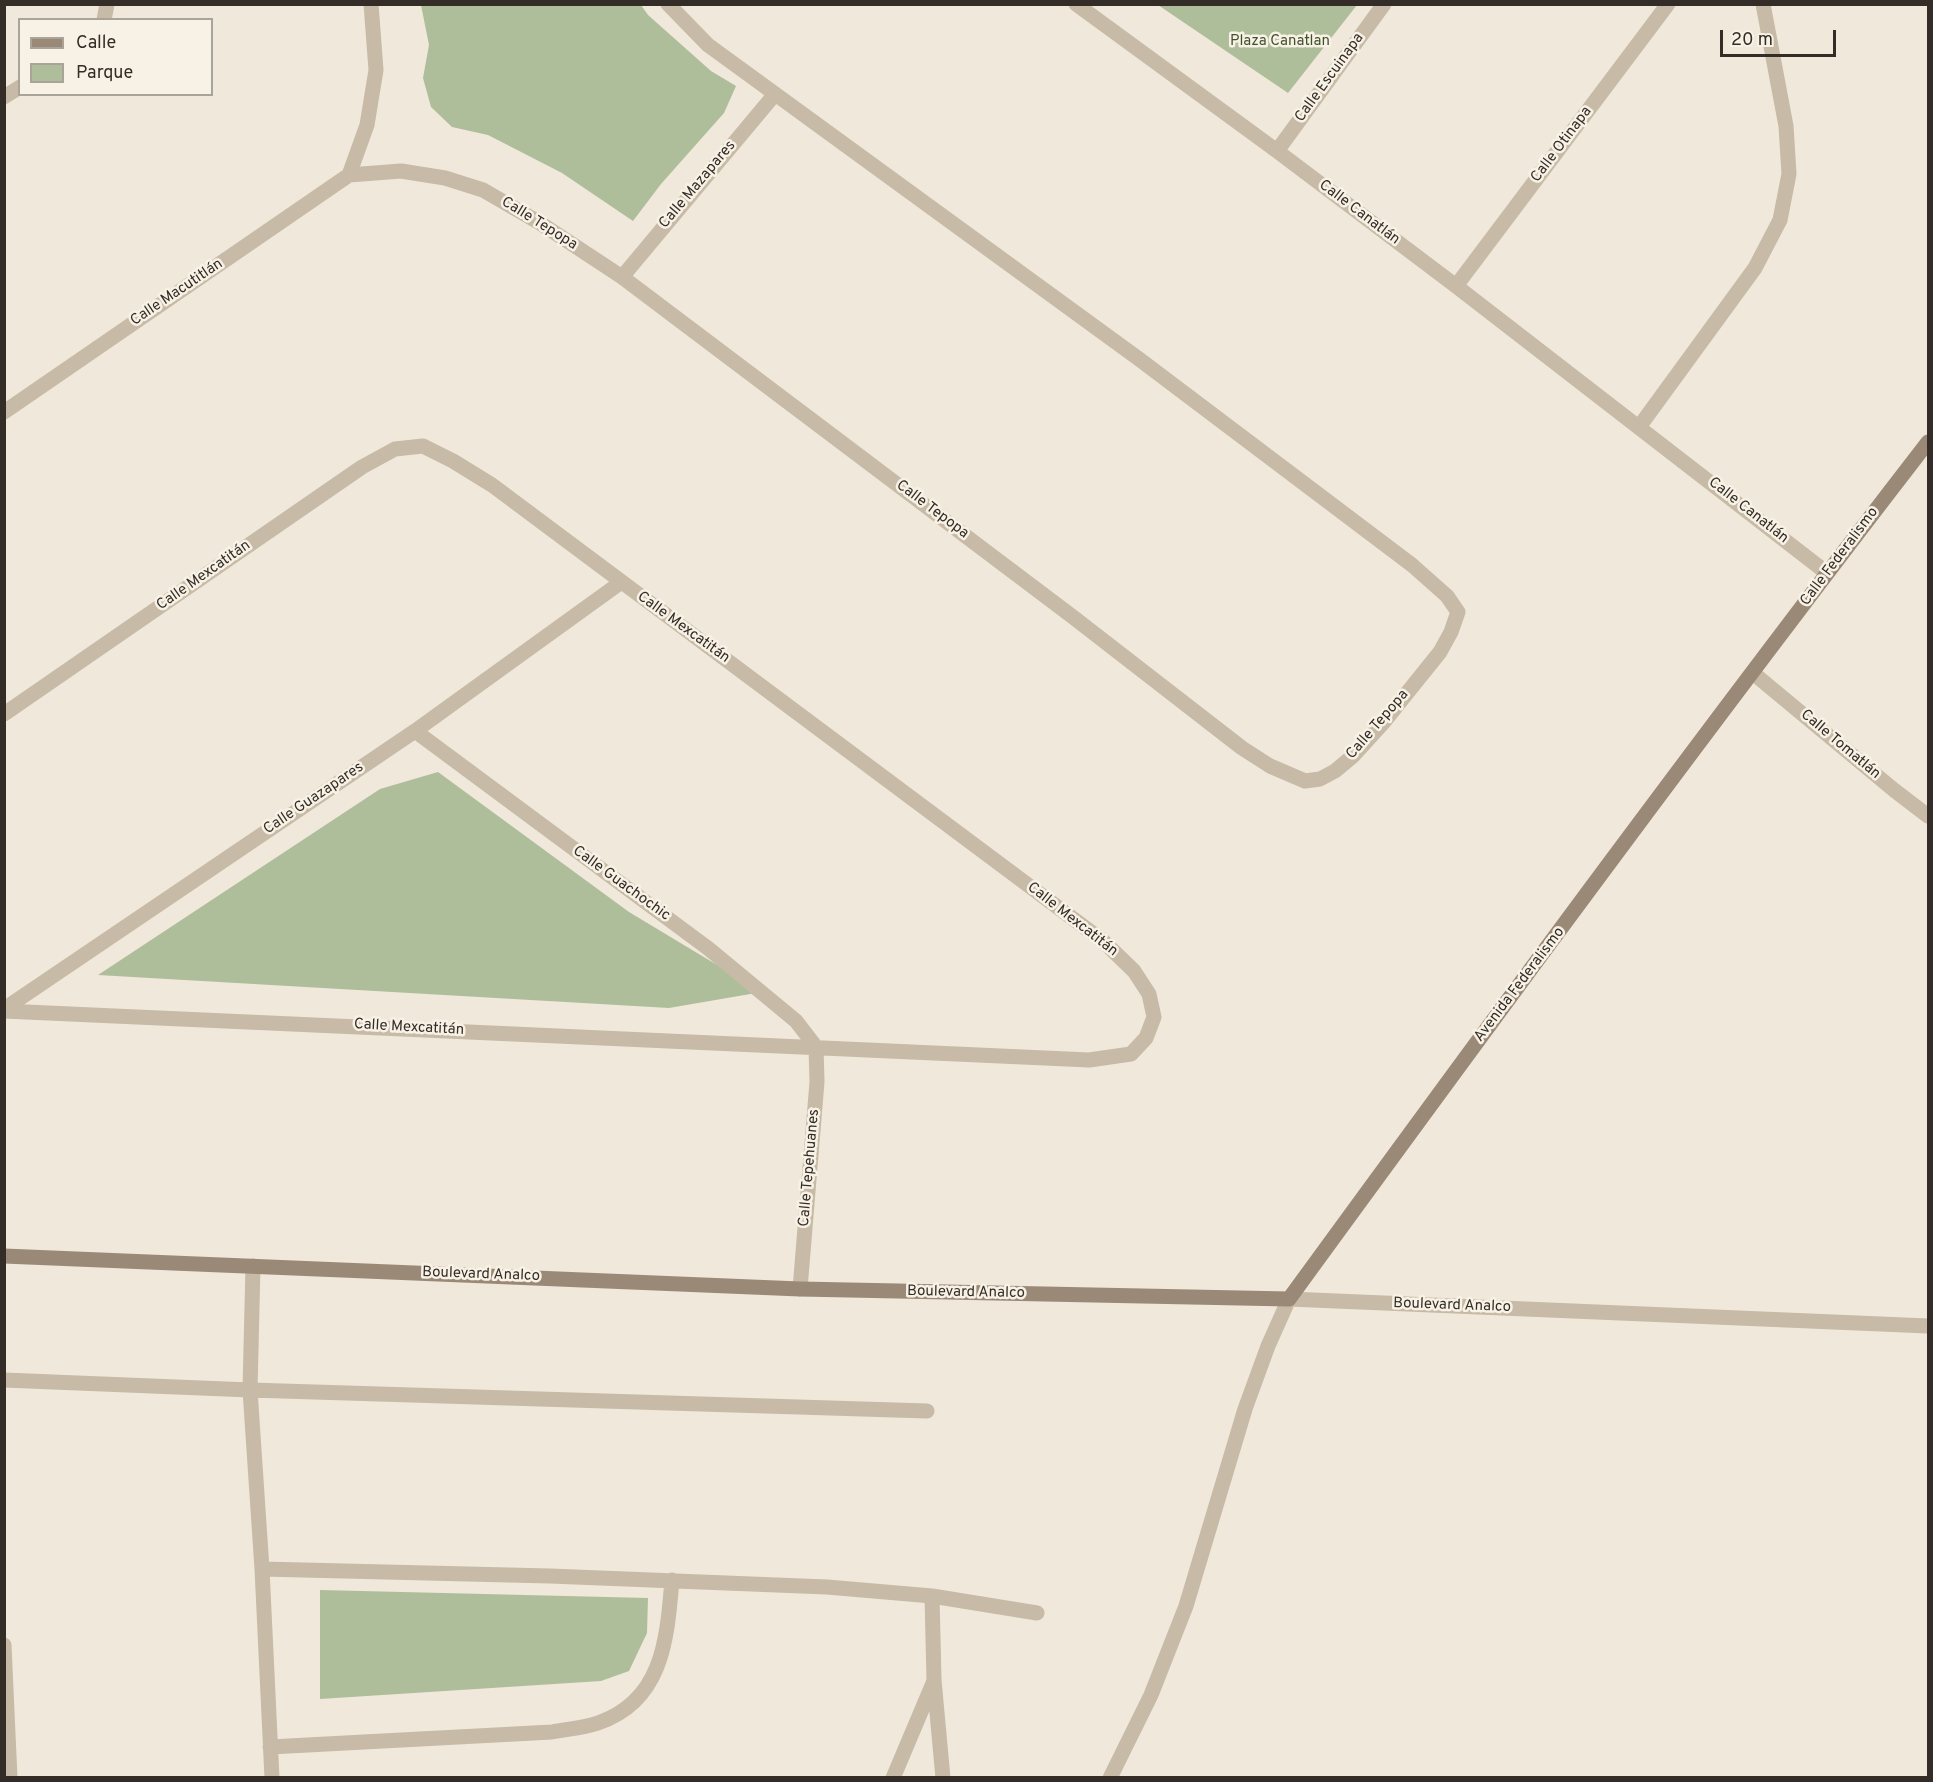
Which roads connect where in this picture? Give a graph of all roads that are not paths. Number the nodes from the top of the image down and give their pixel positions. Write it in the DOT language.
graph roads {
  1 [pos="371,4"];
  2 [pos="668,4"];
  3 [pos="1076,4"];
  4 [pos="1384,4"];
  5 [pos="1668,4"];
  6 [pos="1763,4"];
  7 [pos="1096,10"];
  8 [pos="18,88"];
  9 [pos="775,94"];
  10 [pos="4,98"];
  11 [pos="1277,151"];
  12 [pos="349,175"];
  13 [pos="622,277"];
  14 [pos="1456,286"];
  15 [pos="4,412"];
  16 [pos="1640,427"];
  17 [pos="1929,442"];
  18 [pos="1827,573"];
  19 [pos="620,583"];
  20 [pos="1753,673"];
  21 [pos="4,714"];
  22 [pos="415,731"];
  23 [pos="1929,816"];
  24 [pos="4,1010"];
  25 [pos="816,1047"];
  26 [pos="4,1256"];
  27 [pos="253,1266"];
  28 [pos="800,1289"];
  29 [pos="1289,1299"];
  30 [pos="1929,1326"];
  31 [pos="4,1380"];
  32 [pos="250,1390"];
  33 [pos="927,1411"];
  34 [pos="262,1569"];
  35 [pos="672,1580"];
  36 [pos="932,1596"];
  37 [pos="1037,1613"];
  38 [pos="4,1646"];
  39 [pos="934,1680"];
  40 [pos="270,1747"];
  41 [pos="10,1778"];
  42 [pos="272,1778"];
  43 [pos="892,1778"];
  44 [pos="943,1778"];
  45 [pos="1110,1778"];
  1 -- 12 [label="street"];
  2 -- 9 [label="street, Calle Tepopa"];
  3 -- 7 [label="street, Calle Canatlán"];
  4 -- 11 [label="street, Calle Escuinapa"];
  5 -- 14 [label="street, Calle Otinapa"];
  6 -- 16 [label="street"];
  7 -- 11 [label="street, Calle Canatlán"];
  8 -- 10 [label="street"];
  9 -- 13 [label="street, Calle Mazapares"];
  9 -- 13 [label="street, Calle Tepopa"];
  11 -- 14 [label="street, Calle Canatlán"];
  12 -- 13 [label="street, Calle Tepopa"];
  12 -- 15 [label="street, Calle Macutitlán"];
  14 -- 16 [label="street, Calle Canatlán"];
  16 -- 18 [label="street, Calle Canatlán"];
  17 -- 18 [label="street, Calle Federalismo"];
  18 -- 20 [label="street, Calle Federalismo"];
  19 -- 21 [label="street, Calle Mexcatitán"];
  19 -- 22 [label="street, Calle Guazapares"];
  19 -- 25 [label="street, Calle Mexcatitán"];
  20 -- 23 [label="street, Calle Tomatlán"];
  20 -- 29 [label="street, Avenida Federalismo"];
  22 -- 24 [label="street, Calle Guazapares"];
  22 -- 25 [label="street, Calle Guachochic"];
  24 -- 25 [label="street, Calle Mexcatitán"];
  25 -- 28 [label="street, Calle Tepehuanes"];
  26 -- 27 [label="street, Boulevard Analco"];
  27 -- 28 [label="street, Boulevard Analco"];
  27 -- 32 [label="street"];
  28 -- 29 [label="street, Boulevard Analco"];
  29 -- 30 [label="street, Boulevard Analco"];
  29 -- 45 [label="street"];
  31 -- 32 [label="street"];
  32 -- 33 [label="street"];
  32 -- 34 [label="street"];
  34 -- 35 [label="street"];
  34 -- 40 [label="street"];
  35 -- 36 [label="street"];
  35 -- 40 [label="street"];
  36 -- 37 [label="street"];
  36 -- 39 [label="street"];
  38 -- 41 [label="street"];
  39 -- 43 [label="street"];
  39 -- 44 [label="street"];
  40 -- 42 [label="street"];
}
